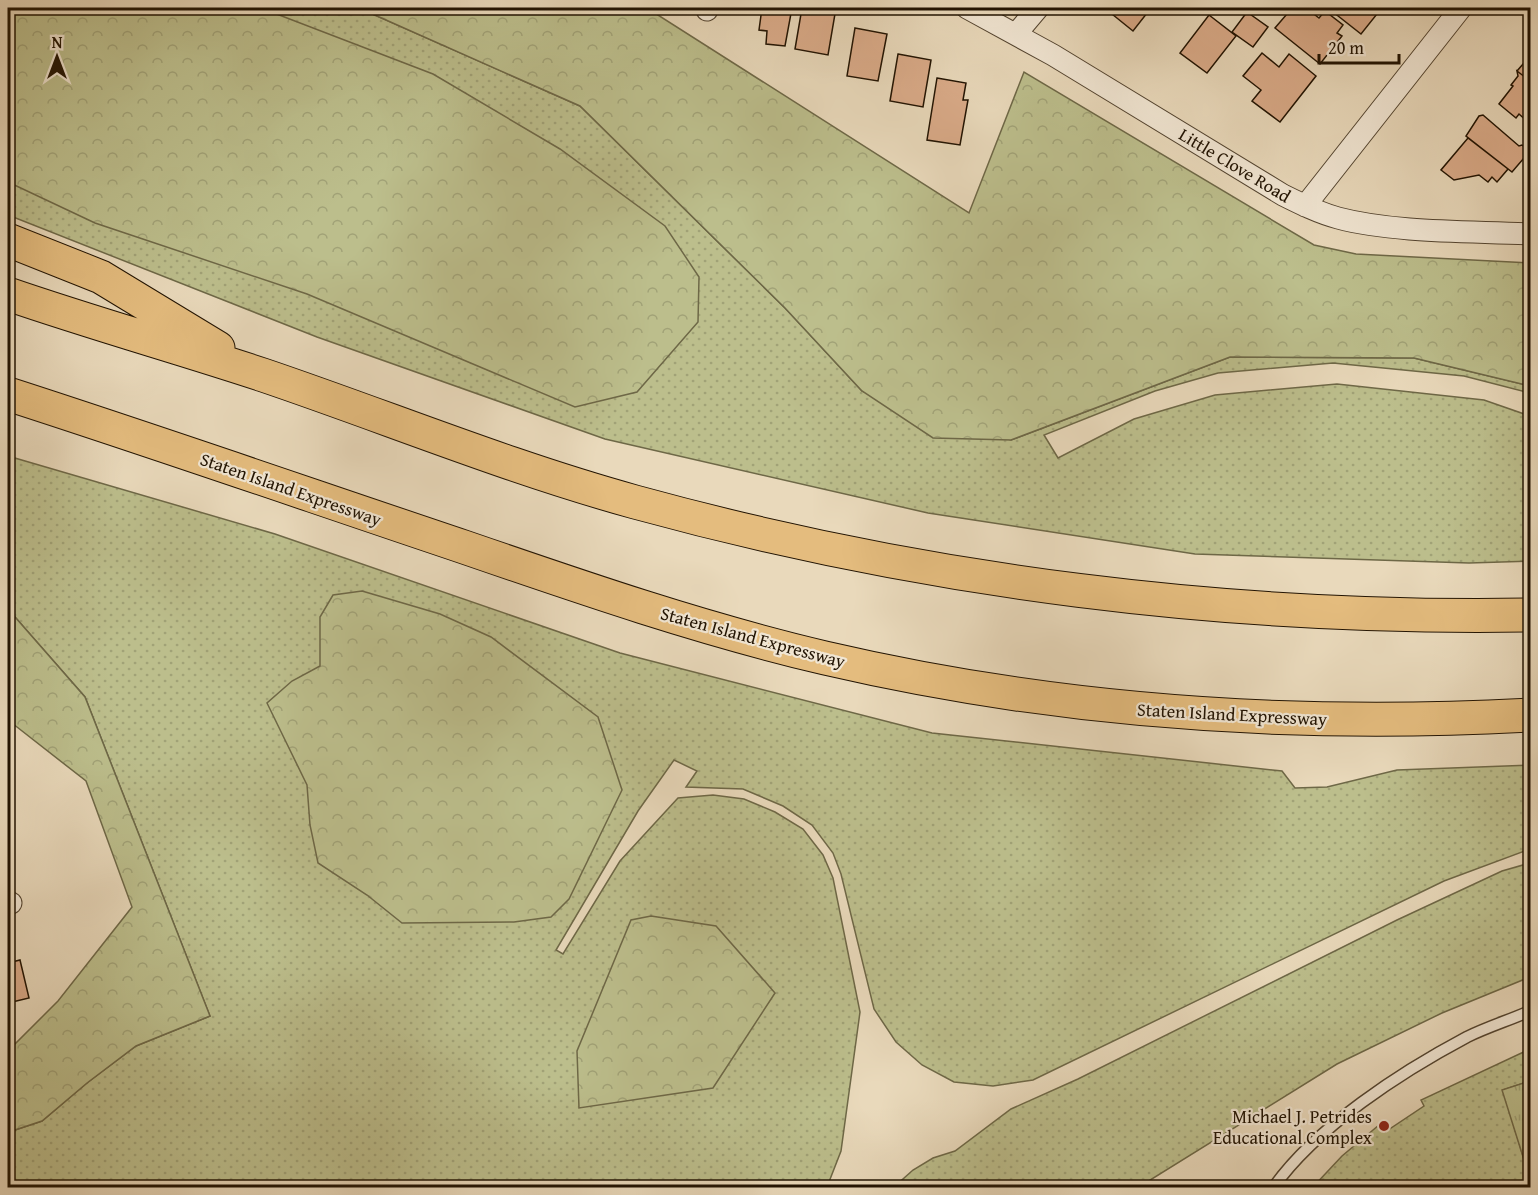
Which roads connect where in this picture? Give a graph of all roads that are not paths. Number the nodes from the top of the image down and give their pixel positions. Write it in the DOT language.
graph roads {
  1 [pos="968,8"];
  2 [pos="1038,8"];
  3 [pos="1461,8"];
  4 [pos="1016,34"];
  5 [pos="1305,206"];
  6 [pos="1530,234"];
  7 [pos="8,240"];
  8 [pos="8,294"];
  9 [pos="263,375"];
  10 [pos="8,394"];
  11 [pos="1530,615"];
  12 [pos="1530,715"];
  13 [pos="1530,1011"];
  14 [pos="1273,1188"];
  1 -- 4 [label="street, Little Clove Road"];
  2 -- 4 [label="street"];
  3 -- 5 [label="street"];
  4 -- 5 [label="street, Little Clove Road"];
  5 -- 6 [label="street, Little Clove Road"];
  7 -- 9 [label="highway"];
  8 -- 9 [label="highway"];
  9 -- 11 [label="highway"];
  10 -- 12 [label="highway, Staten Island Expressway"];
  13 -- 14 [label="lane"];
}
